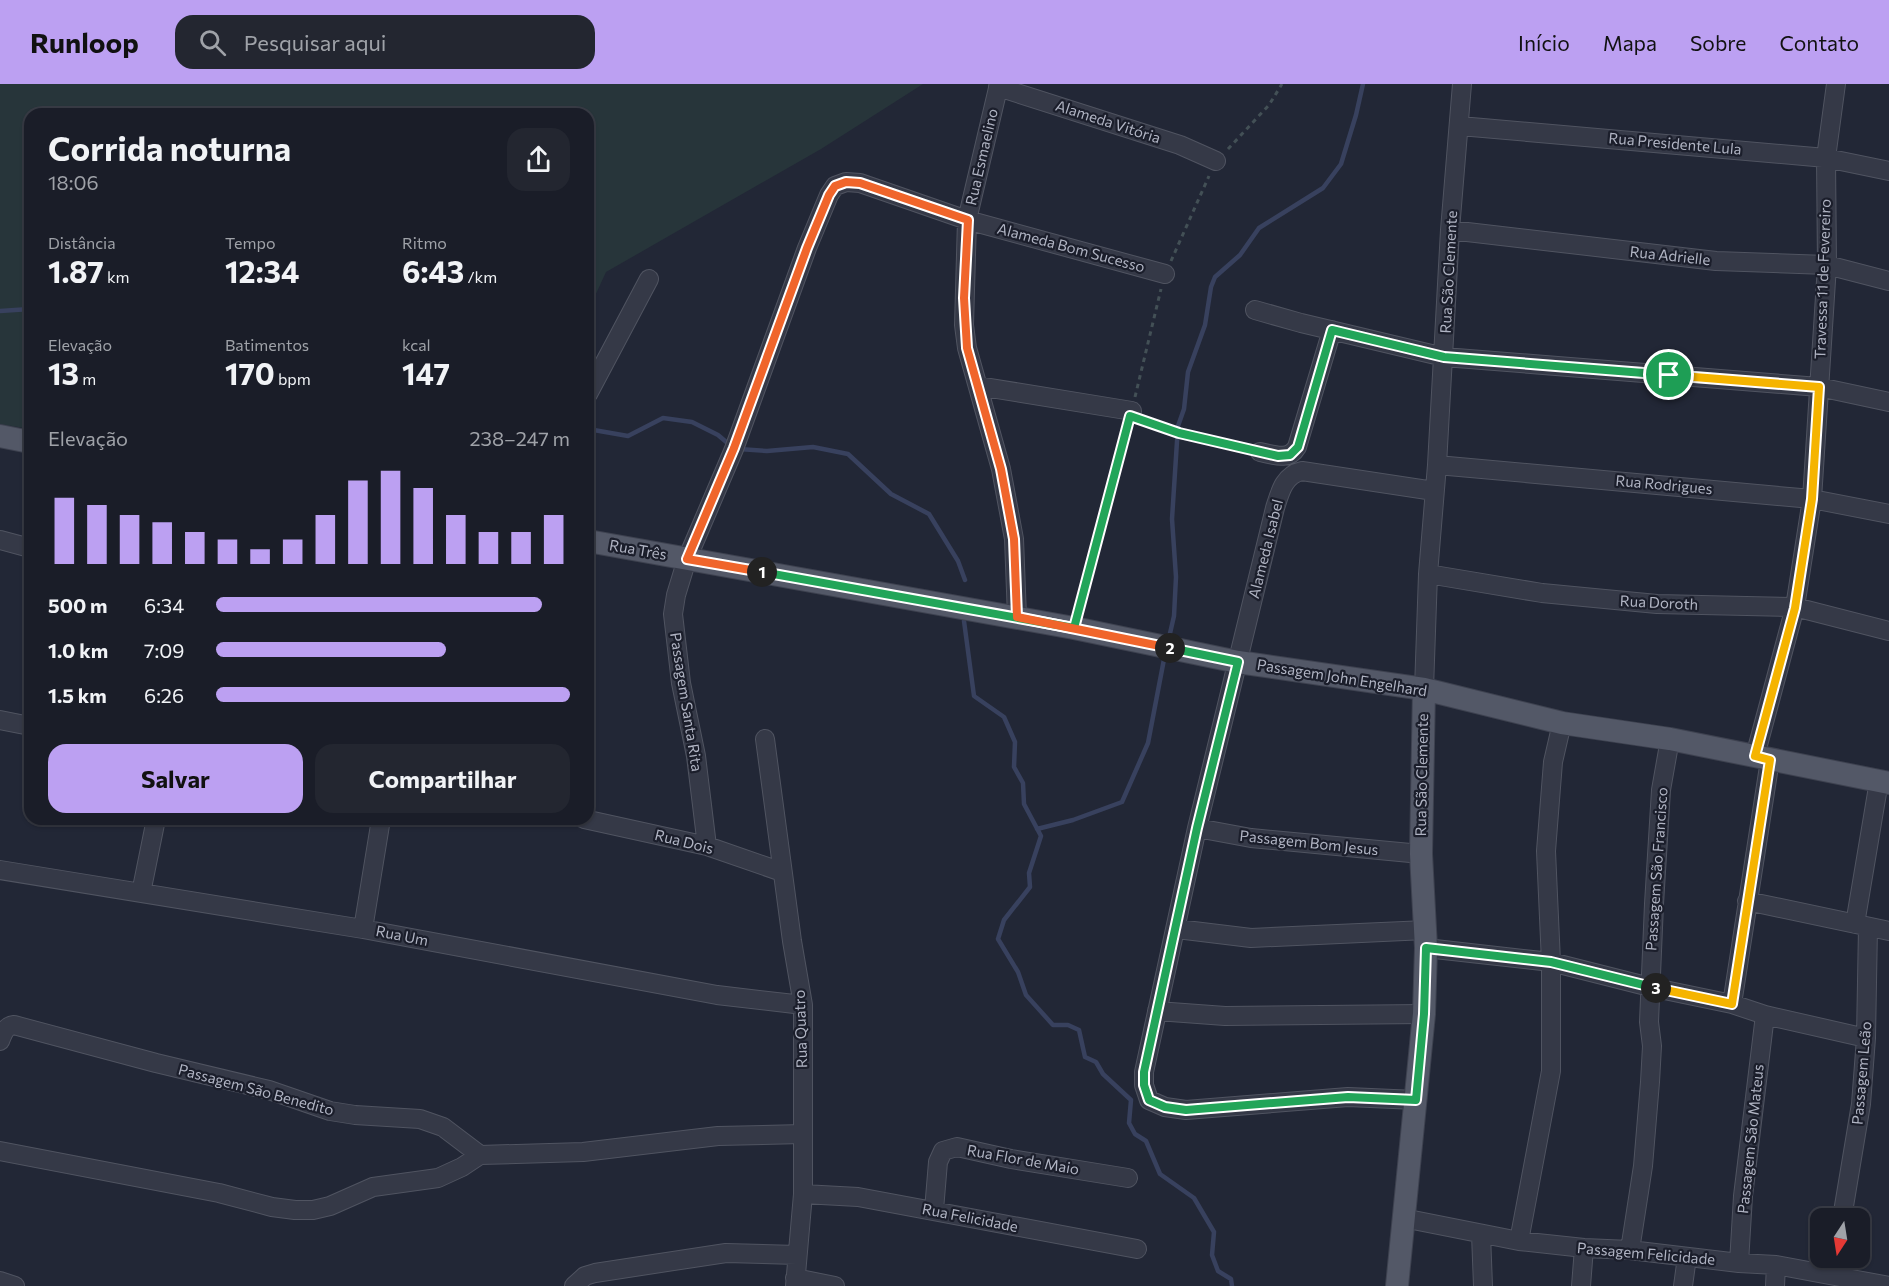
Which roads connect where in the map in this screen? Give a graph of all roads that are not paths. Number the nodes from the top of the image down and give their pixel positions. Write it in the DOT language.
graph roads {
  1 [pos="1462,84"];
  2 [pos="1836,84"];
  3 [pos="999,85"];
  4 [pos="1460,126"];
  5 [pos="1826,158"];
  6 [pos="1216,161"];
  7 [pos="1889,171"];
  8 [pos="968,220"];
  9 [pos="1450,230"];
  10 [pos="807,248"];
  11 [pos="1827,265"];
  12 [pos="1165,274"];
  13 [pos="649,279"];
  14 [pos="1889,280"];
  15 [pos="1256,310"];
  16 [pos="1332,330"];
  17 [pos="1444,357"];
  18 [pos="594,383"];
  19 [pos="978,386"];
  20 [pos="1819,387"];
  21 [pos="1889,402"];
  22 [pos="1131,413"];
  23 [pos="0,436"];
  24 [pos="24,441"];
  25 [pos="1260,452"];
  26 [pos="1437,465"];
  27 [pos="1434,491"];
  28 [pos="1812,499"];
  29 [pos="1889,514"];
  30 [pos="0,540"];
  31 [pos="594,542"];
  32 [pos="24,546"];
  33 [pos="687,559"];
  34 [pos="1428,574"];
  35 [pos="1795,608"];
  36 [pos="1017,617"];
  37 [pos="1889,631"];
  38 [pos="1238,662"];
  39 [pos="1424,689"];
  40 [pos="0,720"];
  41 [pos="1562,723"];
  42 [pos="24,725"];
  43 [pos="765,739"];
  44 [pos="1670,739"];
  45 [pos="1762,758"];
  46 [pos="1884,782"];
  47 [pos="594,821"];
  48 [pos="155,825"];
  49 [pos="380,825"];
  50 [pos="1197,828"];
  51 [pos="706,846"];
  52 [pos="1421,854"];
  53 [pos="0,870"];
  54 [pos="782,872"];
  55 [pos="141,893"];
  56 [pos="1747,901"];
  57 [pos="1861,925"];
  58 [pos="363,929"];
  59 [pos="1177,929"];
  60 [pos="1889,930"];
  61 [pos="1426,939"];
  62 [pos="1551,962"];
  63 [pos="1650,987"];
  64 [pos="1732,1004"];
  65 [pos="803,1005"];
  66 [pos="1157,1011"];
  67 [pos="1424,1014"];
  68 [pos="1766,1015"];
  69 [pos="1866,1038"];
  70 [pos="0,1041"];
  71 [pos="1416,1100"];
  72 [pos="803,1134"];
  73 [pos="0,1151"];
  74 [pos="480,1155"];
  75 [pos="1128,1178"];
  76 [pos="803,1194"];
  77 [pos="1844,1208"];
  78 [pos="934,1210"];
  79 [pos="1403,1218"];
  80 [pos="1481,1234"];
  81 [pos="1519,1241"];
  82 [pos="1584,1248"];
  83 [pos="1137,1249"];
  84 [pos="1630,1250"];
  85 [pos="797,1255"];
  86 [pos="1687,1257"];
  87 [pos="1738,1263"];
  88 [pos="1776,1265"];
  89 [pos="1838,1268"];
  90 [pos="1837,1276"];
  91 [pos="0,1281"];
  92 [pos="795,1282"];
  93 [pos="1879,1285"];
  94 [pos="15,1286"];
  95 [pos="574,1286"];
  96 [pos="834,1286"];
  97 [pos="1397,1286"];
  98 [pos="1482,1286"];
  99 [pos="1581,1286"];
  100 [pos="1683,1286"];
  101 [pos="1775,1286"];
  1 -- 4 [label="street, Rua São Clemente"];
  2 -- 5 [label="street, Travessa 11 de Fevereiro"];
  3 -- 6 [label="street, Alameda Vitória"];
  3 -- 8 [label="street, Rua Esmaelino"];
  4 -- 5 [label="street, Rua Presidente Lula"];
  4 -- 9 [label="street, Rua São Clemente"];
  5 -- 7 [label="street, Rua Presidente Lula"];
  5 -- 11 [label="street, Travessa 11 de Fevereiro"];
  8 -- 10 [label="street, Alameda Bom Sucesso"];
  8 -- 12 [label="street, Alameda Bom Sucesso"];
  8 -- 19 [label="street, Rua Esmaelino"];
  9 -- 11 [label="street, Rua Adrielle"];
  9 -- 17 [label="street, Rua São Clemente"];
  10 -- 33 [label="street, Passagem Santa Rita"];
  11 -- 14 [label="street, Rua Adrielle"];
  11 -- 20 [label="street, Travessa 11 de Fevereiro"];
  13 -- 18 [label="street"];
  15 -- 16 [label="street"];
  16 -- 17 [label="street"];
  16 -- 25 [label="street"];
  17 -- 20 [label="street"];
  17 -- 26 [label="street, Rua São Clemente"];
  19 -- 22 [label="street"];
  19 -- 36 [label="street, Rua Esmaelino"];
  20 -- 21 [label="street"];
  20 -- 28 [label="street, Travessa 11 de Fevereiro"];
  23 -- 24 [label="main road"];
  26 -- 27 [label="street, Rua São Clemente"];
  26 -- 28 [label="street, Rua Rodrigues"];
  27 -- 34 [label="street, Rua São Clemente"];
  27 -- 38 [label="street, Alameda Isabel"];
  28 -- 29 [label="street, Rua Rodrigues"];
  28 -- 35 [label="street, Travessa 11 de Fevereiro"];
  30 -- 32 [label="street"];
  31 -- 33 [label="main road, Rua Três"];
  33 -- 36 [label="main road, Passagem John Engelhard"];
  33 -- 51 [label="street, Passagem Santa Rita"];
  34 -- 35 [label="street, Rua Doroth"];
  34 -- 39 [label="street, Rua São Clemente"];
  35 -- 37 [label="street, Rua Doroth"];
  35 -- 45 [label="street, Travessa 11 de Fevereiro"];
  36 -- 38 [label="main road, Passagem John Engelhard"];
  38 -- 39 [label="main road, Passagem John Engelhard"];
  38 -- 50 [label="street, Alameda Isabel"];
  39 -- 41 [label="main road, Passagem John Engelhard"];
  39 -- 52 [label="main road, Rua São Clemente"];
  40 -- 42 [label="street"];
  41 -- 44 [label="main road, Passagem John Engelhard"];
  41 -- 62 [label="street"];
  43 -- 54 [label="street, Rua Quatro"];
  44 -- 45 [label="main road, Passagem John Engelhard"];
  44 -- 63 [label="street, Passagem São Francisco"];
  45 -- 46 [label="main road, Passagem John Engelhard"];
  45 -- 56 [label="street"];
  46 -- 57 [label="street, Passagem Leão"];
  47 -- 51 [label="street, Rua Dois"];
  48 -- 55 [label="street"];
  49 -- 58 [label="street"];
  50 -- 52 [label="street, Passagem Bom Jesus"];
  50 -- 59 [label="street, Alameda Isabel"];
  51 -- 54 [label="street, Rua Dois"];
  52 -- 61 [label="main road, Rua São Clemente"];
  53 -- 55 [label="street, Rua Um"];
  54 -- 65 [label="street, Rua Quatro"];
  55 -- 58 [label="street, Rua Um"];
  56 -- 57 [label="street"];
  56 -- 64 [label="street"];
  57 -- 60 [label="street"];
  57 -- 69 [label="street, Passagem Leão"];
  58 -- 65 [label="street, Rua Um"];
  59 -- 61 [label="street"];
  59 -- 66 [label="street, Alameda Isabel"];
  61 -- 62 [label="street"];
  61 -- 67 [label="main road, Rua São Clemente"];
  62 -- 63 [label="street"];
  62 -- 81 [label="street"];
  63 -- 64 [label="street"];
  63 -- 84 [label="street, Passagem São Francisco"];
  64 -- 68 [label="street"];
  65 -- 72 [label="street, Rua Quatro"];
  66 -- 67 [label="street"];
  66 -- 71 [label="street, Alameda Isabel"];
  67 -- 71 [label="main road, Rua São Clemente"];
  68 -- 69 [label="street"];
  68 -- 87 [label="street, Passagem São Mateus"];
  69 -- 77 [label="street, Passagem Leão"];
  70 -- 74 [label="street, Passagem São Benedito"];
  71 -- 79 [label="main road, Rua São Clemente"];
  72 -- 74 [label="street"];
  72 -- 76 [label="street, Rua Quatro"];
  73 -- 74 [label="street"];
  75 -- 78 [label="street, Rua Flor de Maio"];
  76 -- 78 [label="street, Rua Felicidade"];
  76 -- 85 [label="street, Rua Quatro"];
  78 -- 83 [label="street, Rua Felicidade"];
  79 -- 80 [label="street, Passagem Felicidade"];
  79 -- 97 [label="main road, Rua São Clemente"];
  80 -- 81 [label="street, Passagem Felicidade"];
  80 -- 98 [label="street"];
  81 -- 82 [label="street, Passagem Felicidade"];
  82 -- 84 [label="street, Passagem Felicidade"];
  82 -- 99 [label="street"];
  84 -- 86 [label="street, Passagem Felicidade"];
  85 -- 92 [label="street, Rua Quatro"];
  85 -- 95 [label="street"];
  86 -- 87 [label="street, Passagem Felicidade"];
  86 -- 100 [label="street"];
  87 -- 88 [label="street, Passagem Felicidade"];
  88 -- 90 [label="street, Passagem Felicidade"];
  88 -- 101 [label="street"];
  89 -- 90 [label="street"];
  90 -- 93 [label="street, Passagem Felicidade"];
  91 -- 94 [label="street"];
  92 -- 96 [label="street"];
}
